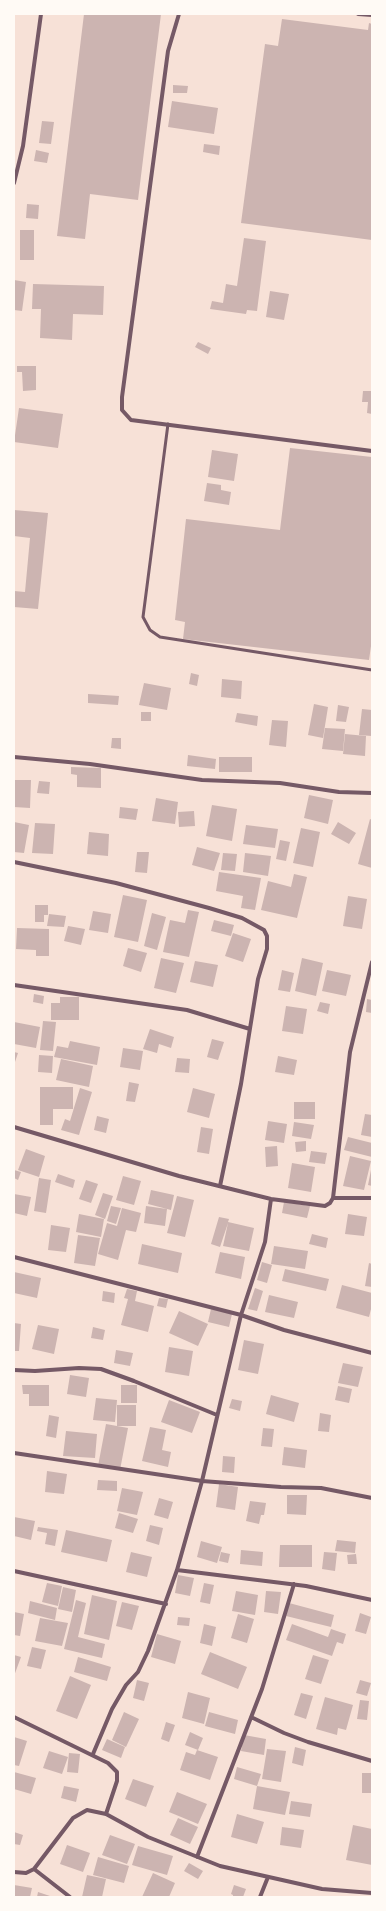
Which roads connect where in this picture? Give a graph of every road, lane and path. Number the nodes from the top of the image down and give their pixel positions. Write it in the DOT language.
graph roads {
  1 [pos="41,14"];
  2 [pos="179,14"];
  3 [pos="358,14"];
  4 [pos="372,15"];
  5 [pos="14,183"];
  6 [pos="168,424"];
  7 [pos="372,451"];
  8 [pos="372,670"];
  9 [pos="14,757"];
  10 [pos="372,794"];
  11 [pos="14,862"];
  12 [pos="372,962"];
  13 [pos="14,985"];
  14 [pos="250,1029"];
  15 [pos="14,1127"];
  16 [pos="220,1186"];
  17 [pos="333,1198"];
  18 [pos="372,1198"];
  19 [pos="271,1199"];
  20 [pos="14,1257"];
  21 [pos="241,1315"];
  22 [pos="372,1353"];
  23 [pos="14,1370"];
  24 [pos="217,1415"];
  25 [pos="14,1453"];
  26 [pos="202,1481"];
  27 [pos="372,1498"];
  28 [pos="177,1570"];
  29 [pos="14,1571"];
  30 [pos="294,1584"];
  31 [pos="372,1600"];
  32 [pos="166,1604"];
  33 [pos="14,1717"];
  34 [pos="251,1717"];
  35 [pos="93,1754"];
  36 [pos="372,1761"];
  37 [pos="106,1814"];
  38 [pos="197,1857"];
  39 [pos="34,1869"];
  40 [pos="14,1872"];
  41 [pos="268,1877"];
  42 [pos="372,1893"];
  43 [pos="70,1897"];
  44 [pos="260,1897"];
  1 -- 5 [label="street"];
  2 -- 6 [label="street"];
  3 -- 4 [label="street"];
  6 -- 7 [label="street"];
  6 -- 8 [label="lane"];
  9 -- 10 [label="street"];
  11 -- 14 [label="street"];
  12 -- 17 [label="street"];
  13 -- 14 [label="street"];
  14 -- 16 [label="street"];
  15 -- 16 [label="street"];
  16 -- 19 [label="street"];
  17 -- 18 [label="street"];
  17 -- 19 [label="street"];
  19 -- 21 [label="street"];
  20 -- 21 [label="street"];
  21 -- 22 [label="street"];
  21 -- 24 [label="street"];
  23 -- 24 [label="street"];
  24 -- 26 [label="street"];
  25 -- 26 [label="street"];
  26 -- 27 [label="street"];
  26 -- 28 [label="street"];
  28 -- 30 [label="street"];
  28 -- 32 [label="street"];
  29 -- 32 [label="street"];
  30 -- 31 [label="street"];
  30 -- 34 [label="street"];
  32 -- 35 [label="street"];
  33 -- 35 [label="street"];
  34 -- 36 [label="street"];
  34 -- 38 [label="street"];
  35 -- 37 [label="street"];
  37 -- 38 [label="street"];
  37 -- 39 [label="street"];
  38 -- 41 [label="street"];
  39 -- 40 [label="street"];
  39 -- 43 [label="street"];
  41 -- 42 [label="street"];
  41 -- 44 [label="street"];
}
